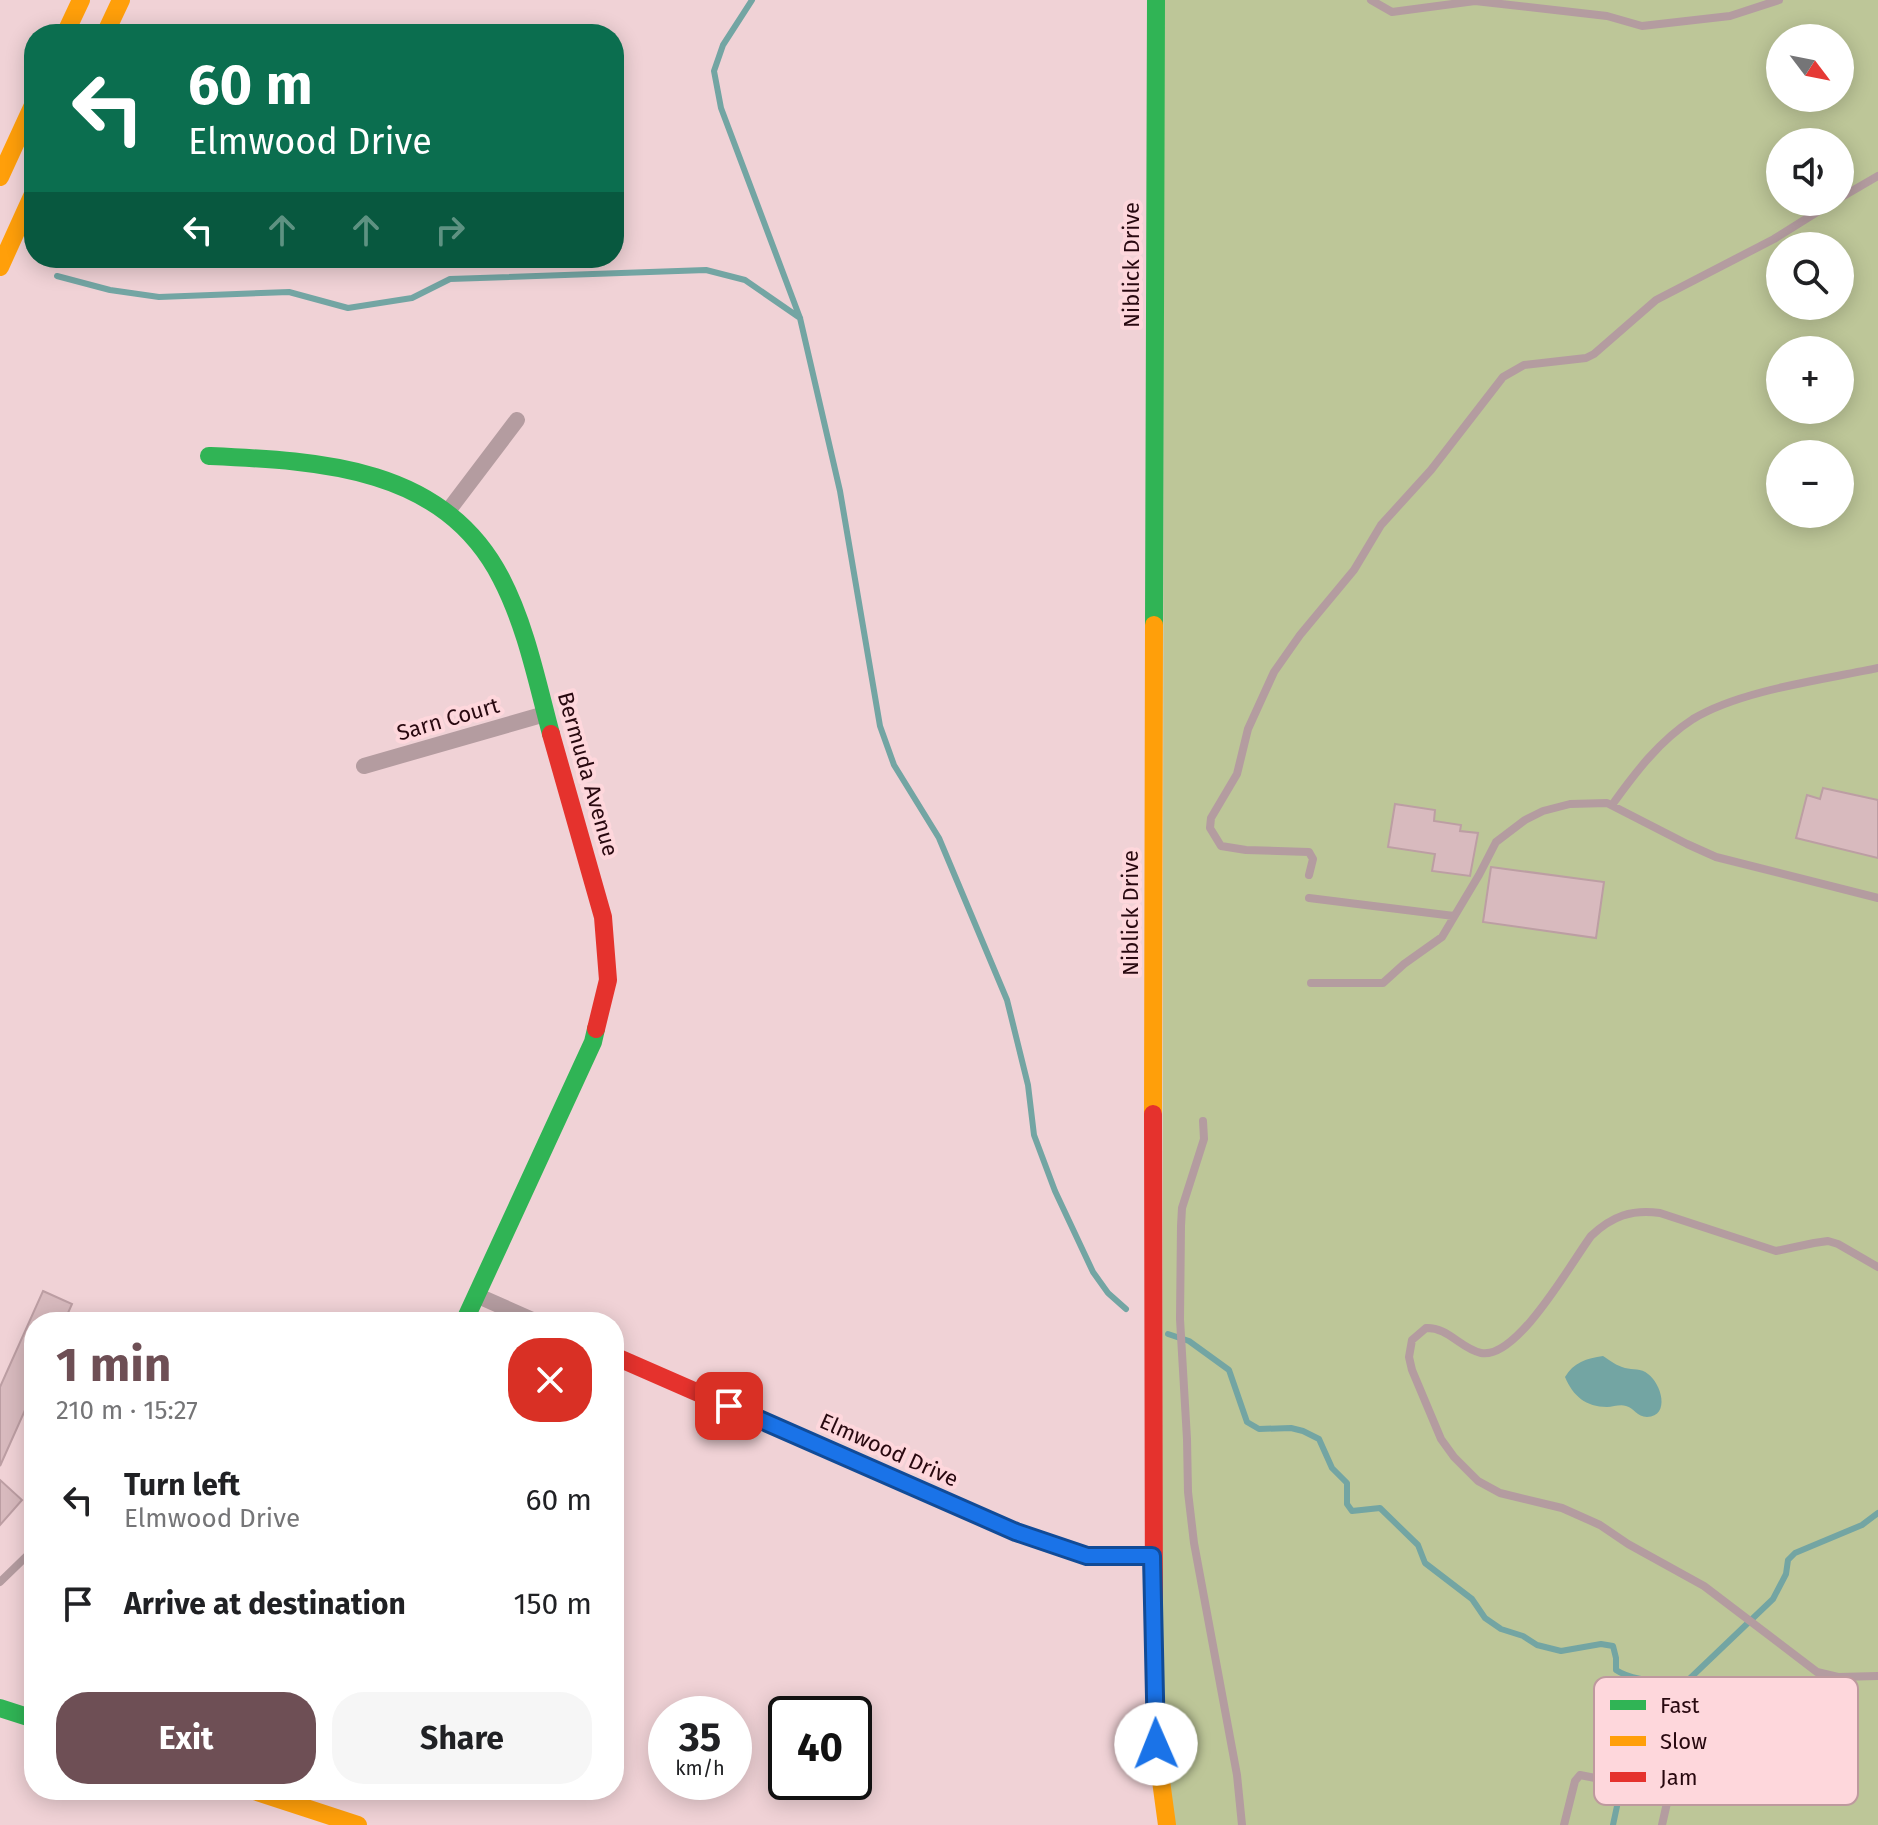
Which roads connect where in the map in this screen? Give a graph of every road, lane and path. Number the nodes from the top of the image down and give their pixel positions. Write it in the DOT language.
graph roads {
  1 [pos="81,0"];
  2 [pos="121,0"];
  3 [pos="1156,0"];
  4 [pos="1371,0"];
  5 [pos="1779,0"];
  6 [pos="70,24"];
  7 [pos="110,24"];
  8 [pos="24,125"];
  9 [pos="1878,176"];
  10 [pos="0,177"];
  11 [pos="1854,190"];
  12 [pos="24,214"];
  13 [pos="1811,216"];
  14 [pos="0,267"];
  15 [pos="517,420"];
  16 [pos="209,456"];
  17 [pos="448,511"];
  18 [pos="1878,668"];
  19 [pos="545,714"];
  20 [pos="364,766"];
  21 [pos="1612,805"];
  22 [pos="1309,875"];
  23 [pos="1309,898"];
  24 [pos="1878,898"];
  25 [pos="1454,916"];
  26 [pos="1311,983"];
  27 [pos="1203,1121"];
  28 [pos="1878,1267"];
  29 [pos="476,1295"];
  30 [pos="468,1312"];
  31 [pos="514,1312"];
  32 [pos="624,1360"];
  33 [pos="1152,1556"];
  34 [pos="24,1559"];
  35 [pos="0,1582"];
  36 [pos="1878,1676"];
  37 [pos="0,1708"];
  38 [pos="24,1716"];
  39 [pos="1594,1777"];
  40 [pos="282,1800"];
  41 [pos="1667,1805"];
  42 [pos="358,1825"];
  43 [pos="1167,1825"];
  44 [pos="1242,1825"];
  45 [pos="1564,1825"];
  46 [pos="1662,1825"];
  1 -- 6 [label="street"];
  2 -- 7 [label="street"];
  3 -- 33 [label="street, Niblick Drive"];
  4 -- 5 [label="lane"];
  8 -- 10 [label="street"];
  9 -- 11 [label="lane"];
  12 -- 14 [label="street"];
  13 -- 22 [label="lane"];
  15 -- 17 [label="street"];
  16 -- 17 [label="street, Bermuda Avenue"];
  17 -- 19 [label="street, Bermuda Avenue"];
  18 -- 21 [label="lane"];
  19 -- 20 [label="street, Sarn Court"];
  19 -- 29 [label="street, Bermuda Avenue"];
  21 -- 24 [label="lane"];
  21 -- 25 [label="lane"];
  23 -- 25 [label="lane"];
  25 -- 26 [label="lane"];
  27 -- 44 [label="lane"];
  28 -- 36 [label="lane"];
  29 -- 30 [label="street, Bermuda Avenue"];
  29 -- 31 [label="street"];
  32 -- 33 [label="street, Elmwood Drive"];
  33 -- 43 [label="street, Niblick Drive"];
  34 -- 35 [label="lane"];
  37 -- 38 [label="street"];
  39 -- 45 [label="lane"];
  40 -- 42 [label="street"];
  41 -- 46 [label="lane"];
}
